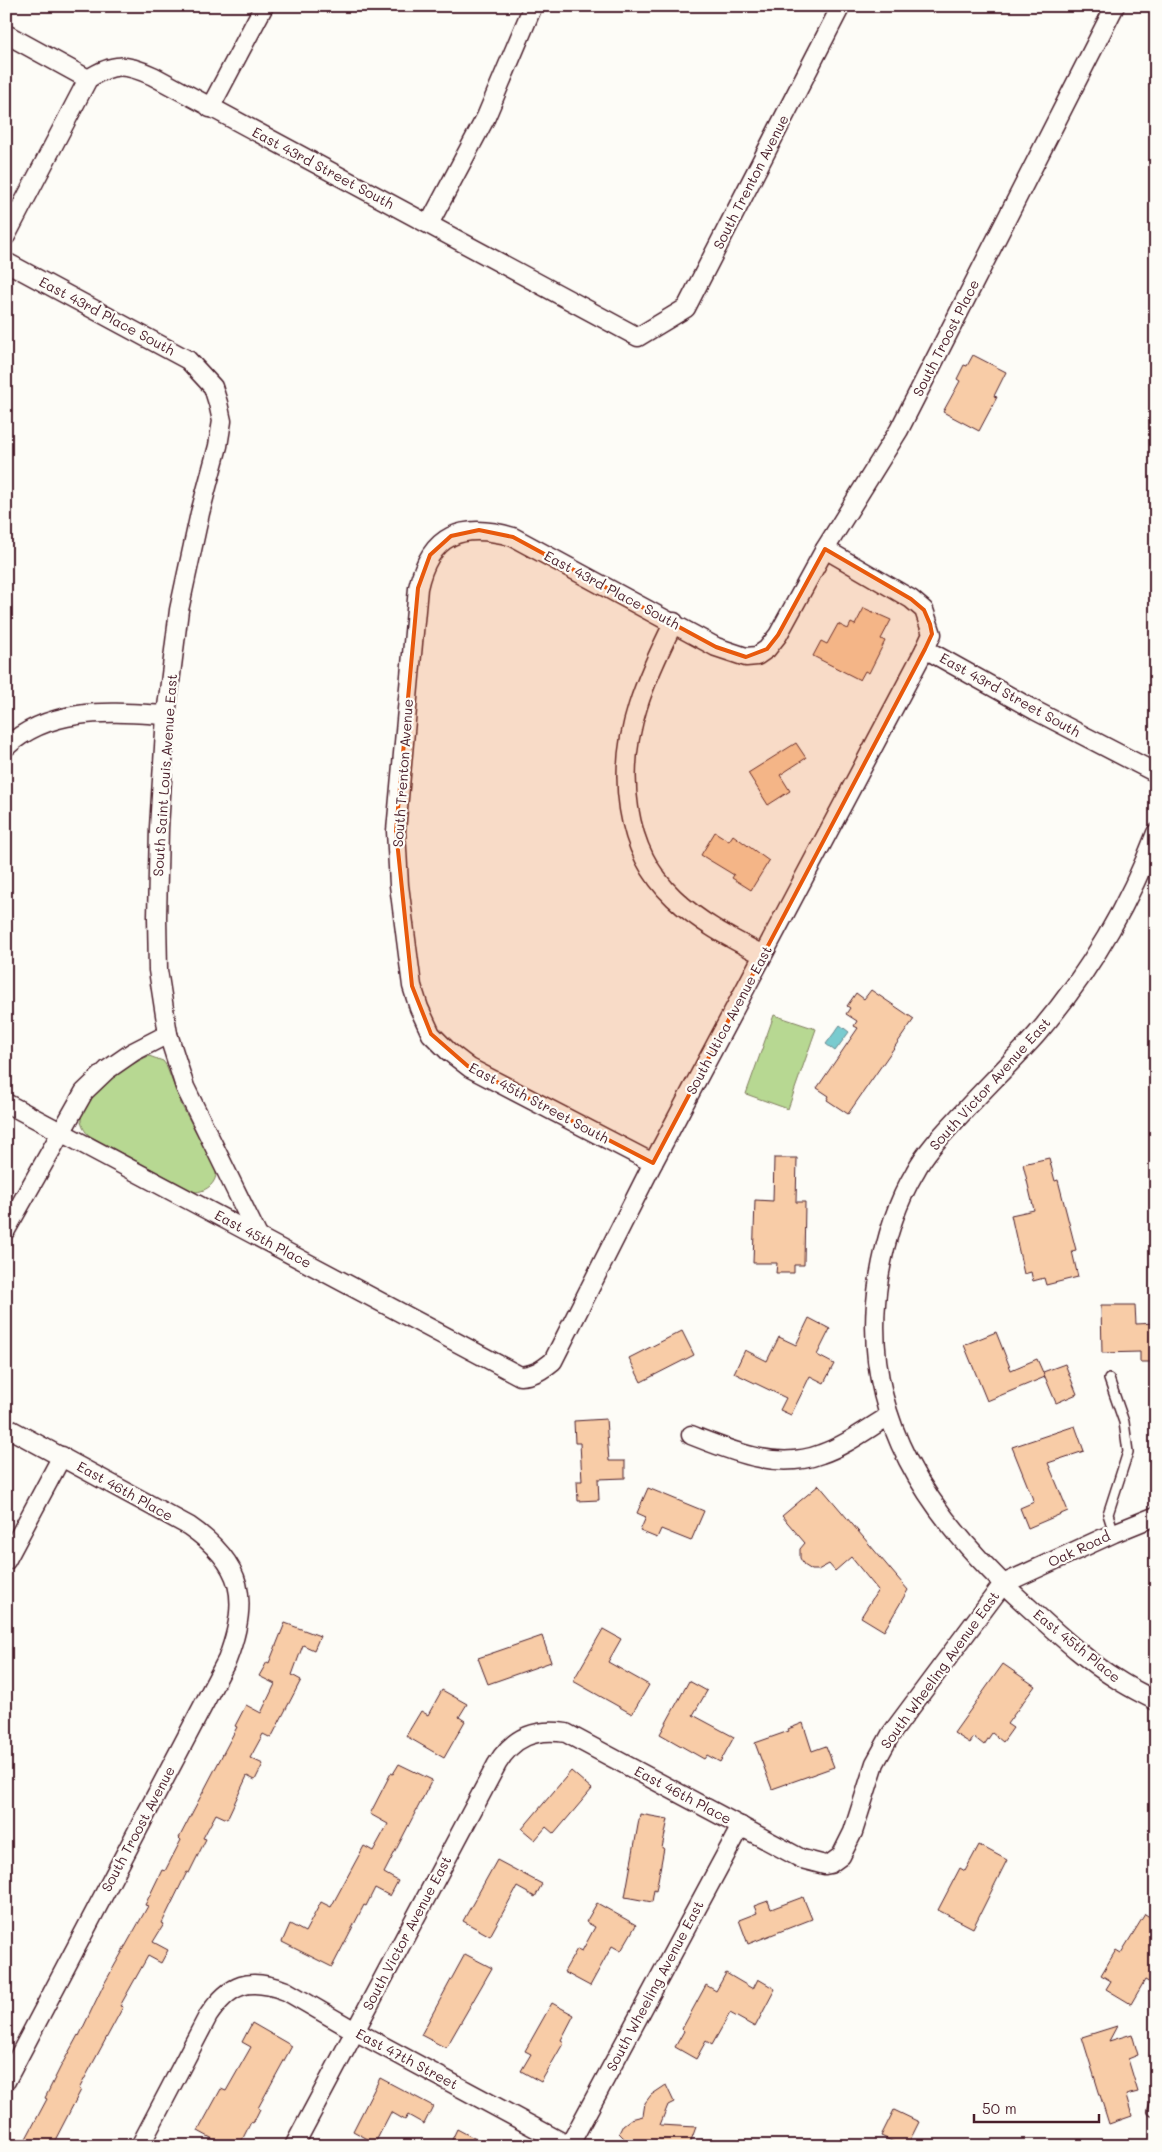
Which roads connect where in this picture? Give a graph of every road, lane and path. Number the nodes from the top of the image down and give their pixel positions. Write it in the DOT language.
graph roads {
  1 [pos="264,6"];
  2 [pos="533,6"];
  3 [pos="841,6"];
  4 [pos="1115,6"];
  5 [pos="6,34"];
  6 [pos="88,79"];
  7 [pos="210,108"];
  8 [pos="429,224"];
  9 [pos="6,236"];
  10 [pos="6,262"];
  11 [pos="638,337"];
  12 [pos="205,376"];
  13 [pos="466,530"];
  14 [pos="825,549"];
  15 [pos="674,622"];
  16 [pos="926,649"];
  17 [pos="757,656"];
  18 [pos="166,715"];
  19 [pos="6,747"];
  20 [pos="1156,773"];
  21 [pos="1156,833"];
  22 [pos="764,955"];
  23 [pos="168,1034"];
  24 [pos="431,1034"];
  25 [pos="6,1103"];
  26 [pos="60,1131"];
  27 [pos="653,1163"];
  28 [pos="6,1230"];
  29 [pos="258,1236"];
  30 [pos="520,1376"];
  31 [pos="1109,1379"];
  32 [pos="889,1416"];
  33 [pos="6,1427"];
  34 [pos="691,1435"];
  35 [pos="62,1456"];
  36 [pos="1156,1516"];
  37 [pos="1114,1533"];
  38 [pos="6,1561"];
  39 [pos="233,1570"];
  40 [pos="1003,1584"];
  41 [pos="1156,1701"];
  42 [pos="534,1732"];
  43 [pos="741,1826"];
  44 [pos="830,1864"];
  45 [pos="355,2031"];
  46 [pos="6,2081"];
  47 [pos="1156,2101"];
  48 [pos="1153,2111"];
  49 [pos="140,2146"];
  50 [pos="294,2146"];
  51 [pos="569,2146"];
  1 -- 7 [label="street"];
  2 -- 8 [label="street"];
  3 -- 11 [label="street, South Trenton Avenue"];
  4 -- 14 [label="street, South Troost Place"];
  5 -- 6 [label="street"];
  6 -- 7 [label="street, East 43rd Street South"];
  6 -- 9 [label="street"];
  7 -- 8 [label="street, East 43rd Street South"];
  8 -- 11 [label="street, East 43rd Street South"];
  10 -- 12 [label="street, East 43rd Place South"];
  12 -- 18 [label="street, South Saint Louis Avenue East"];
  13 -- 15 [label="street, East 43rd Place South"];
  13 -- 24 [label="street, South Trenton Avenue"];
  14 -- 16 [label="street, East 43rd Street South"];
  14 -- 17 [label="street, South Troost Place"];
  15 -- 17 [label="street, East 43rd Place South"];
  15 -- 22 [label="street"];
  16 -- 20 [label="street, East 43rd Street South"];
  16 -- 22 [label="street, South Utica Avenue East"];
  18 -- 19 [label="street"];
  18 -- 23 [label="street, South Saint Louis Avenue East"];
  21 -- 32 [label="street, South Victor Avenue East"];
  22 -- 27 [label="street, South Utica Avenue East"];
  23 -- 26 [label="street"];
  23 -- 29 [label="street, South Saint Louis Avenue East"];
  24 -- 27 [label="street, East 45th Street South"];
  25 -- 26 [label="street, East 45th Place"];
  26 -- 28 [label="street"];
  26 -- 29 [label="street, East 45th Place"];
  27 -- 30 [label="street, South Utica Avenue East"];
  29 -- 30 [label="street, East 45th Place"];
  31 -- 37 [label="lane"];
  32 -- 34 [label="street"];
  32 -- 40 [label="street, South Victor Avenue East"];
  33 -- 35 [label="street, East 46th Place"];
  35 -- 38 [label="street"];
  35 -- 39 [label="street, East 46th Place"];
  36 -- 37 [label="street, Oak Road"];
  37 -- 40 [label="street, Oak Road"];
  39 -- 46 [label="street, South Troost Avenue"];
  40 -- 41 [label="street, East 45th Place"];
  40 -- 44 [label="street, South Wheeling Avenue East"];
  42 -- 43 [label="street, East 46th Place"];
  42 -- 45 [label="street, South Victor Avenue East"];
  43 -- 44 [label="street, East 46th Place"];
  43 -- 51 [label="street, South Wheeling Avenue East"];
  45 -- 49 [label="street, East 47th Street"];
  45 -- 50 [label="street, South Victor Avenue East"];
  45 -- 51 [label="street, East 47th Street"];
  47 -- 48 [label="lane"];
}
